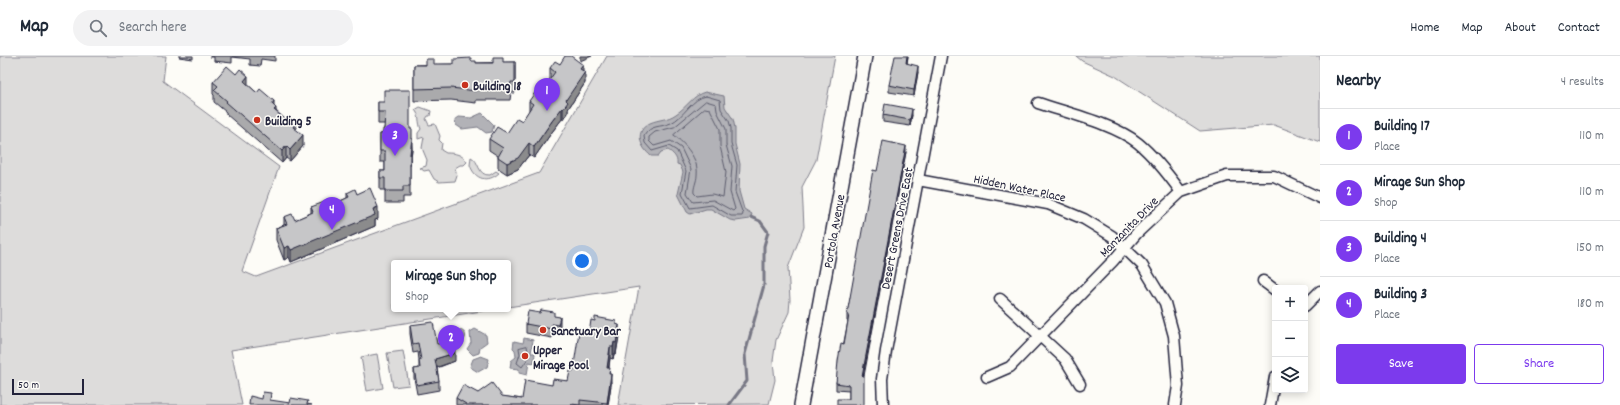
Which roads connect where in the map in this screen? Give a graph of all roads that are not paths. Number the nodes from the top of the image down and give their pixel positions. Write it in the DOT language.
graph roads {
  1 [pos="865,56"];
  2 [pos="941,56"];
  3 [pos="1038,102"];
  4 [pos="918,180"];
  5 [pos="1181,192"];
  6 [pos="1320,198"];
  7 [pos="1124,248"];
  8 [pos="1263,281"];
  9 [pos="1272,288"];
  10 [pos="1320,291"];
  11 [pos="1000,299"];
  12 [pos="1308,303"];
  13 [pos="1040,337"];
  14 [pos="987,377"];
  15 [pos="1080,384"];
  16 [pos="1272,393"];
  17 [pos="801,405"];
  18 [pos="883,405"];
  19 [pos="1175,405"];
  20 [pos="1270,405"];
  1 -- 17 [label="main road, Portola Avenue"];
  2 -- 4 [label="street, Desert Greens Drive East"];
  3 -- 5 [label="street"];
  4 -- 7 [label="street, Hidden Water Place"];
  4 -- 18 [label="street, Desert Greens Drive East"];
  5 -- 6 [label="street, Manzanita Drive"];
  5 -- 7 [label="street, Manzanita Drive"];
  7 -- 13 [label="street, Manzanita Drive"];
  7 -- 19 [label="street, Hidden Water Place"];
  8 -- 9 [label="street"];
  10 -- 12 [label="street"];
  11 -- 13 [label="street"];
  13 -- 14 [label="street, Manzanita Drive"];
  13 -- 15 [label="street"];
  16 -- 20 [label="street"];
}
